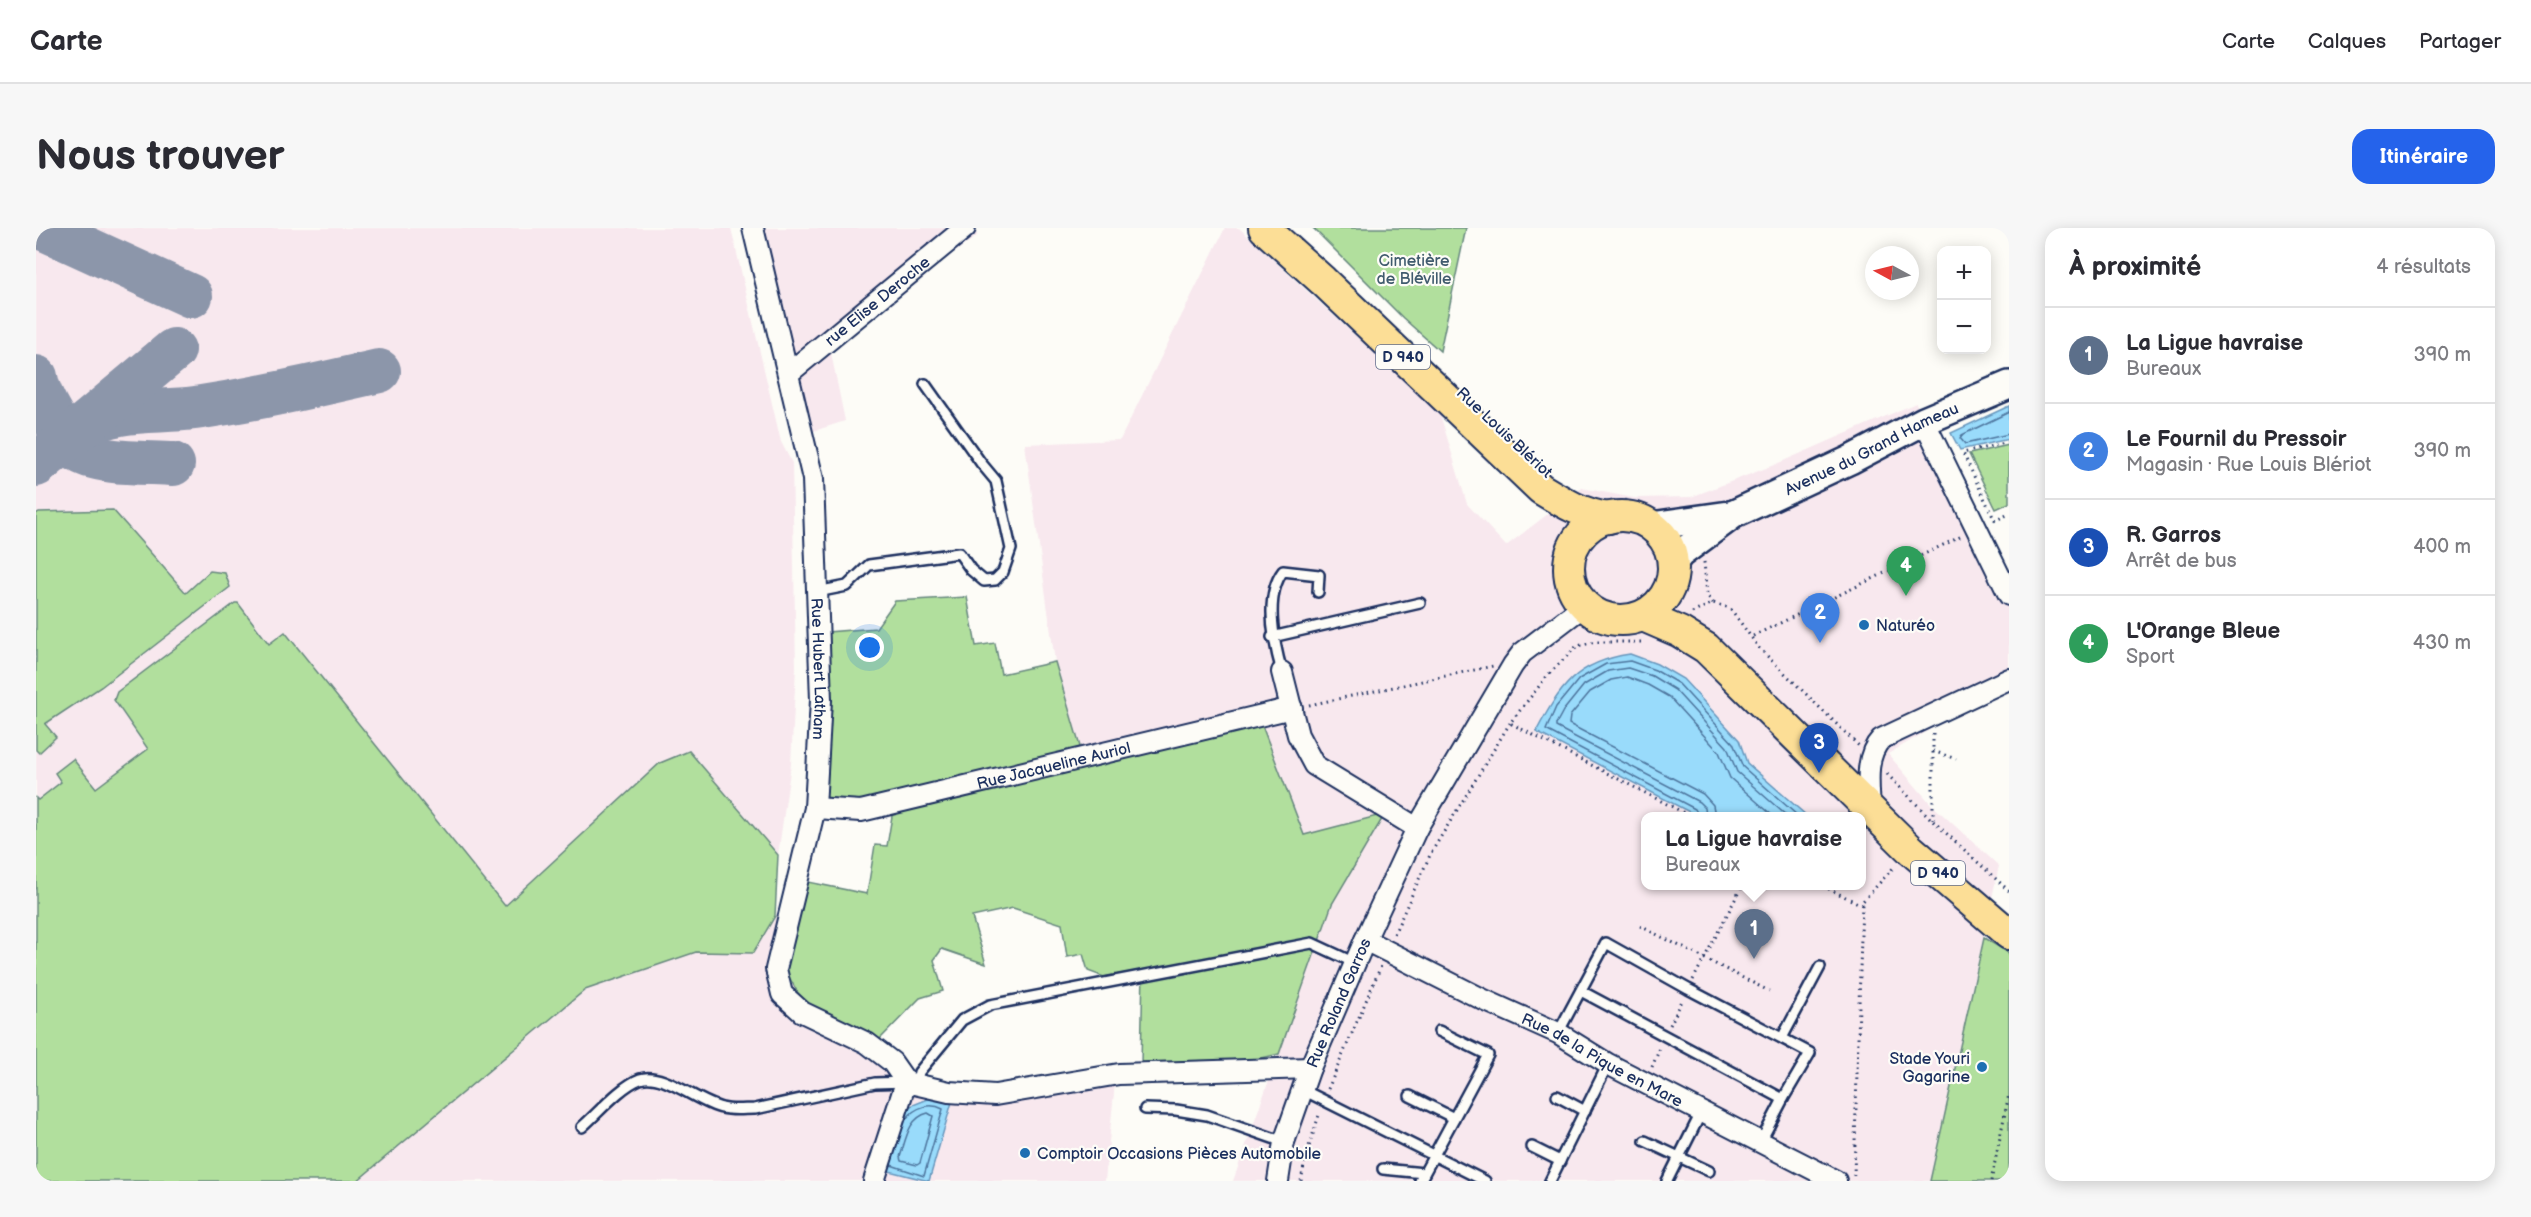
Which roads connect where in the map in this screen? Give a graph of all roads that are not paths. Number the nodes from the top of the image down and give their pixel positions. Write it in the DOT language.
graph roads {
  1 [pos="753,228"];
  2 [pos="965,228"];
  3 [pos="1264,228"];
  4 [pos="789,373"];
  5 [pos="926,384"];
  6 [pos="2009,385"];
  7 [pos="1924,421"];
  8 [pos="1541,489"];
  9 [pos="1613,508"];
  10 [pos="1734,514"];
  11 [pos="1650,517"];
  12 [pos="1575,545"];
  13 [pos="1672,572"];
  14 [pos="817,592"];
  15 [pos="1318,592"];
  16 [pos="2009,595"];
  17 [pos="1420,603"];
  18 [pos="1584,605"];
  19 [pos="1642,629"];
  20 [pos="1272,637"];
  21 [pos="1706,648"];
  22 [pos="1282,672"];
  23 [pos="2009,679"];
  24 [pos="1292,708"];
  25 [pos="815,808"];
  26 [pos="1870,809"];
  27 [pos="1417,828"];
  28 [pos="2009,934"];
  29 [pos="1365,940"];
  30 [pos="1355,963"];
  31 [pos="1820,967"];
  32 [pos="1581,991"];
  33 [pos="1439,1031"];
  34 [pos="1558,1033"];
  35 [pos="1782,1038"];
  36 [pos="1608,1064"];
  37 [pos="1310,1068"];
  38 [pos="911,1083"];
  39 [pos="1303,1090"];
  40 [pos="1410,1096"];
  41 [pos="1557,1096"];
  42 [pos="1783,1099"];
  43 [pos="1145,1109"];
  44 [pos="1585,1111"];
  45 [pos="1702,1111"];
  46 [pos="1454,1118"];
  47 [pos="582,1127"];
  48 [pos="1645,1141"];
  49 [pos="1761,1141"];
  50 [pos="1284,1142"];
  51 [pos="1532,1147"];
  52 [pos="1433,1155"];
  53 [pos="1680,1157"];
  54 [pos="1560,1161"];
  55 [pos="1383,1169"];
  56 [pos="1709,1171"];
  57 [pos="1422,1177"];
  58 [pos="874,1181"];
  59 [pos="1278,1181"];
  60 [pos="1485,1181"];
  61 [pos="1550,1181"];
  62 [pos="1667,1181"];
  63 [pos="1836,1181"];
  1 -- 4 [label="street, Rue Hubert Latham"];
  2 -- 4 [label="street, rue Elise Deroche"];
  3 -- 8 [label="main road, Rue Louis Blériot / D 940"];
  4 -- 14 [label="street, Rue Hubert Latham"];
  5 -- 14 [label="lane"];
  6 -- 7 [label="main road, Avenue du Grand Hameau"];
  7 -- 10 [label="main road, Avenue du Grand Hameau"];
  7 -- 16 [label="street"];
  8 -- 9 [label="main road, Rue Louis Blériot / D 940"];
  8 -- 12 [label="main road, Rue Louis Blériot / D 940"];
  9 -- 11 [label="main road"];
  9 -- 12 [label="main road"];
  10 -- 11 [label="main road, Avenue du Grand Hameau"];
  10 -- 13 [label="main road, Avenue du Grand Hameau"];
  11 -- 13 [label="main road"];
  12 -- 18 [label="main road"];
  13 -- 19 [label="main road"];
  13 -- 21 [label="main road, D 940"];
  14 -- 25 [label="street, Rue Hubert Latham"];
  15 -- 20 [label="lane"];
  17 -- 20 [label="lane"];
  18 -- 19 [label="main road"];
  18 -- 27 [label="street, Rue Roland Garros"];
  19 -- 21 [label="main road, D 940"];
  20 -- 22 [label="lane"];
  21 -- 26 [label="main road, D 940"];
  22 -- 24 [label="street"];
  23 -- 26 [label="street"];
  24 -- 25 [label="street, Rue Jacqueline Auriol"];
  24 -- 27 [label="street"];
  25 -- 38 [label="street, Rue Hubert Latham"];
  26 -- 28 [label="main road, D 940"];
  27 -- 29 [label="street, Rue Roland Garros"];
  29 -- 30 [label="street, Rue Roland Garros"];
  29 -- 34 [label="street, Rue de la Pique en Mare"];
  30 -- 37 [label="street, Rue Roland Garros"];
  30 -- 38 [label="lane"];
  31 -- 35 [label="lane"];
  32 -- 34 [label="lane"];
  32 -- 35 [label="lane"];
  32 -- 42 [label="lane"];
  33 -- 46 [label="lane"];
  34 -- 36 [label="street, Rue de la Pique en Mare"];
  35 -- 42 [label="lane"];
  36 -- 44 [label="lane"];
  36 -- 45 [label="street, Rue de la Pique en Mare"];
  37 -- 38 [label="street, Rue Roland Garros"];
  37 -- 39 [label="street"];
  38 -- 47 [label="lane"];
  38 -- 58 [label="street"];
  39 -- 50 [label="street"];
  39 -- 52 [label="lane"];
  40 -- 46 [label="lane"];
  41 -- 44 [label="lane"];
  42 -- 49 [label="lane"];
  43 -- 50 [label="lane"];
  44 -- 54 [label="lane"];
  45 -- 49 [label="street, Rue de la Pique en Mare"];
  45 -- 53 [label="lane"];
  46 -- 52 [label="lane"];
  48 -- 53 [label="lane"];
  49 -- 63 [label="street, Rue de la Pique en Mare"];
  50 -- 59 [label="street"];
  51 -- 54 [label="lane"];
  52 -- 57 [label="lane"];
  52 -- 60 [label="lane"];
  53 -- 56 [label="lane"];
  53 -- 62 [label="lane"];
  54 -- 61 [label="lane"];
  55 -- 57 [label="lane"];
}
